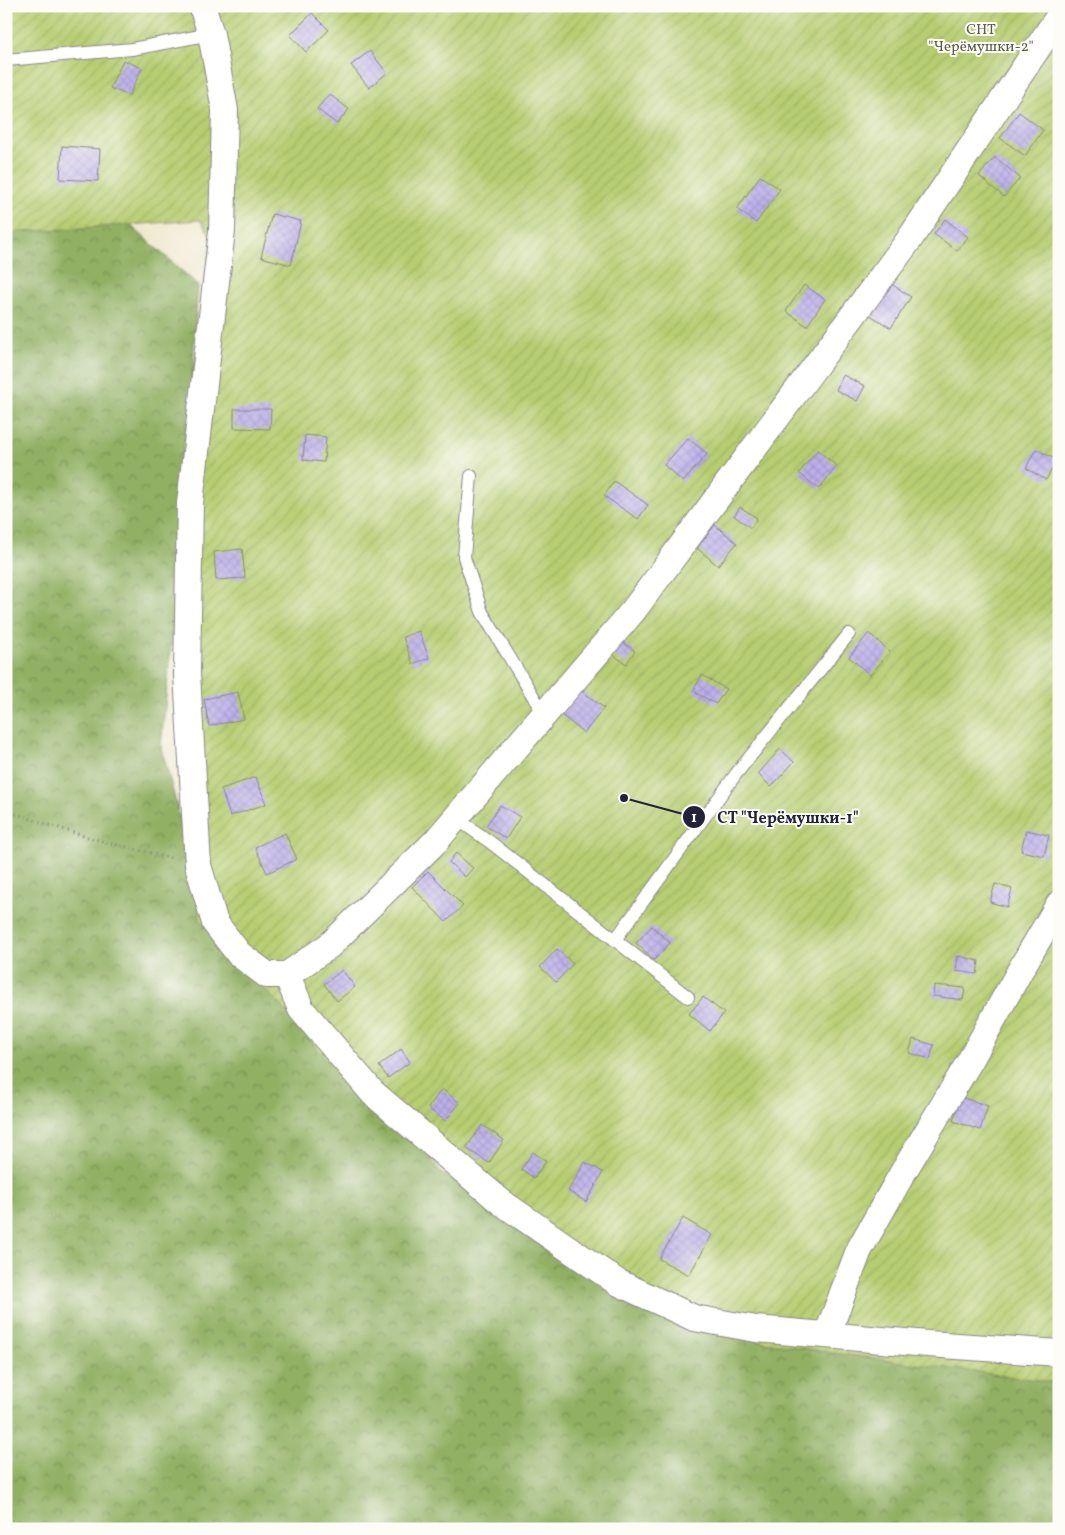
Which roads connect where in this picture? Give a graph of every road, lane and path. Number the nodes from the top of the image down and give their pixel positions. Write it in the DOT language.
graph roads {
  1 [pos="202,6"];
  2 [pos="1059,16"];
  3 [pos="210,34"];
  4 [pos="6,60"];
  5 [pos="471,476"];
  6 [pos="849,634"];
  7 [pos="544,714"];
  8 [pos="6,811"];
  9 [pos="456,818"];
  10 [pos="198,865"];
  11 [pos="1059,904"];
  12 [pos="615,940"];
  13 [pos="288,975"];
  14 [pos="688,997"];
  15 [pos="827,1335"];
  16 [pos="1059,1353"];
  1 -- 3 [label="street"];
  2 -- 7 [label="street"];
  3 -- 4 [label="lane"];
  3 -- 10 [label="street"];
  5 -- 7 [label="lane"];
  6 -- 12 [label="lane"];
  7 -- 9 [label="street"];
  8 -- 10 [label="path"];
  9 -- 12 [label="lane"];
  9 -- 13 [label="street"];
  10 -- 13 [label="street"];
  11 -- 15 [label="street"];
  12 -- 14 [label="lane"];
  13 -- 15 [label="street"];
  15 -- 16 [label="street"];
}
